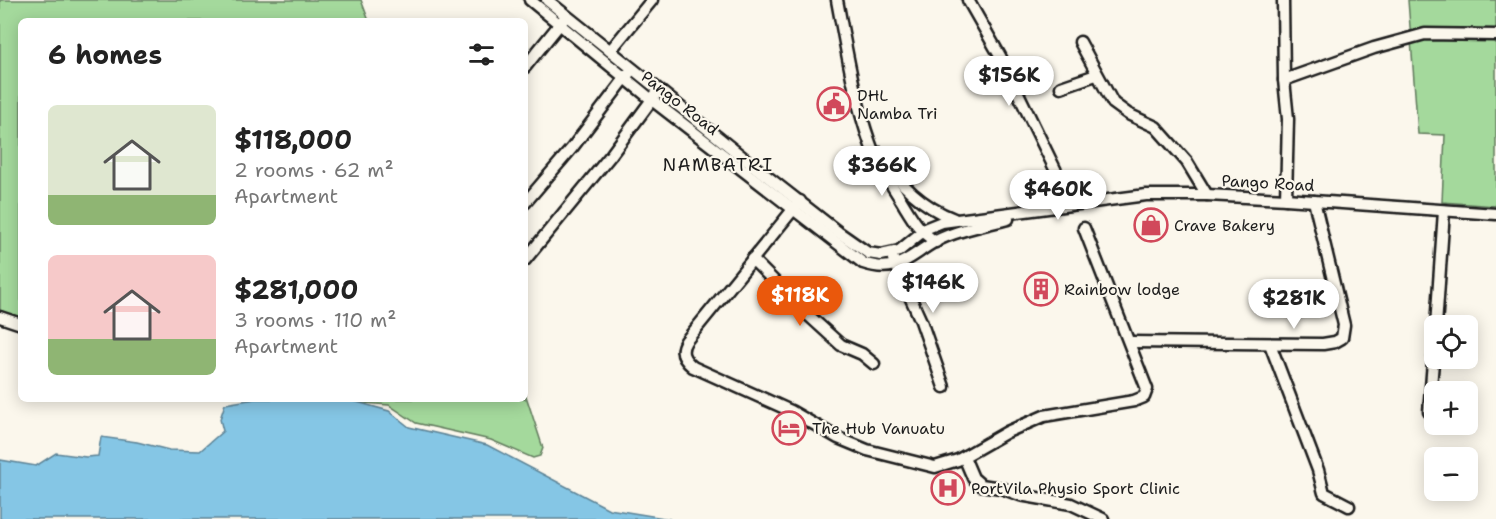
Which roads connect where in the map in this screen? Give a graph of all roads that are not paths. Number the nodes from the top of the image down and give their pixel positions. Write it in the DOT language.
graph roads {
  1 [pos="530,0"];
  2 [pos="547,0"];
  3 [pos="652,0"];
  4 [pos="837,0"];
  5 [pos="968,0"];
  6 [pos="1282,0"];
  7 [pos="567,15"];
  8 [pos="559,26"];
  9 [pos="1496,35"];
  10 [pos="1080,42"];
  11 [pos="610,51"];
  12 [pos="528,63"];
  13 [pos="632,68"];
  14 [pos="1096,75"];
  15 [pos="626,78"];
  16 [pos="1284,80"];
  17 [pos="1060,87"];
  18 [pos="660,89"];
  19 [pos="652,100"];
  20 [pos="866,127"];
  21 [pos="1207,195"];
  22 [pos="528,199"];
  23 [pos="1287,199"];
  24 [pos="1314,201"];
  25 [pos="1072,204"];
  26 [pos="797,205"];
  27 [pos="1040,210"];
  28 [pos="1444,211"];
  29 [pos="1496,214"];
  30 [pos="940,217"];
  31 [pos="1084,228"];
  32 [pos="922,232"];
  33 [pos="938,240"];
  34 [pos="891,253"];
  35 [pos="528,256"];
  36 [pos="752,259"];
  37 [pos="896,265"];
  38 [pos="1437,315"];
  39 [pos="0,317"];
  40 [pos="18,323"];
  41 [pos="1130,342"];
  42 [pos="1270,344"];
  43 [pos="874,364"];
  44 [pos="944,387"];
  45 [pos="963,457"];
  46 [pos="1349,506"];
  47 [pos="1103,519"];
  1 -- 8 [label="street, Pango Road"];
  2 -- 7 [label="street, Pango Road"];
  3 -- 11 [label="street"];
  4 -- 20 [label="street"];
  5 -- 25 [label="street"];
  6 -- 16 [label="street"];
  7 -- 8 [label="street"];
  7 -- 11 [label="street, Pango Road"];
  8 -- 12 [label="street"];
  8 -- 15 [label="street, Pango Road"];
  9 -- 16 [label="street"];
  10 -- 14 [label="street"];
  11 -- 13 [label="street, Pango Road"];
  13 -- 15 [label="street"];
  13 -- 18 [label="street, Pango Road"];
  14 -- 17 [label="street"];
  14 -- 21 [label="street"];
  15 -- 19 [label="street, Pango Road"];
  15 -- 22 [label="street"];
  16 -- 23 [label="street"];
  18 -- 19 [label="street"];
  18 -- 26 [label="street, Pango Road"];
  19 -- 26 [label="street, Pango Road"];
  19 -- 35 [label="street"];
  20 -- 30 [label="street"];
  20 -- 32 [label="street"];
  21 -- 23 [label="street, Pango Road"];
  21 -- 25 [label="street, Pango Road"];
  23 -- 24 [label="street, Pango Road"];
  24 -- 28 [label="street, Pango Road"];
  24 -- 42 [label="street"];
  25 -- 27 [label="street, Pango Road"];
  26 -- 34 [label="street, Pango Road"];
  26 -- 36 [label="street"];
  26 -- 37 [label="street, Pango Road"];
  27 -- 30 [label="street, Pango Road"];
  27 -- 33 [label="street, Pango Road"];
  28 -- 29 [label="street, Pango Road"];
  28 -- 38 [label="street"];
  30 -- 32 [label="street, Pango Road"];
  30 -- 33 [label="street"];
  31 -- 41 [label="street"];
  32 -- 33 [label="street"];
  32 -- 34 [label="street, Pango Road"];
  33 -- 37 [label="street, Pango Road"];
  34 -- 37 [label="street"];
  36 -- 43 [label="street"];
  36 -- 45 [label="street"];
  37 -- 44 [label="street"];
  39 -- 40 [label="street"];
  41 -- 42 [label="street"];
  41 -- 45 [label="street"];
  42 -- 46 [label="street"];
  45 -- 47 [label="street"];
}
